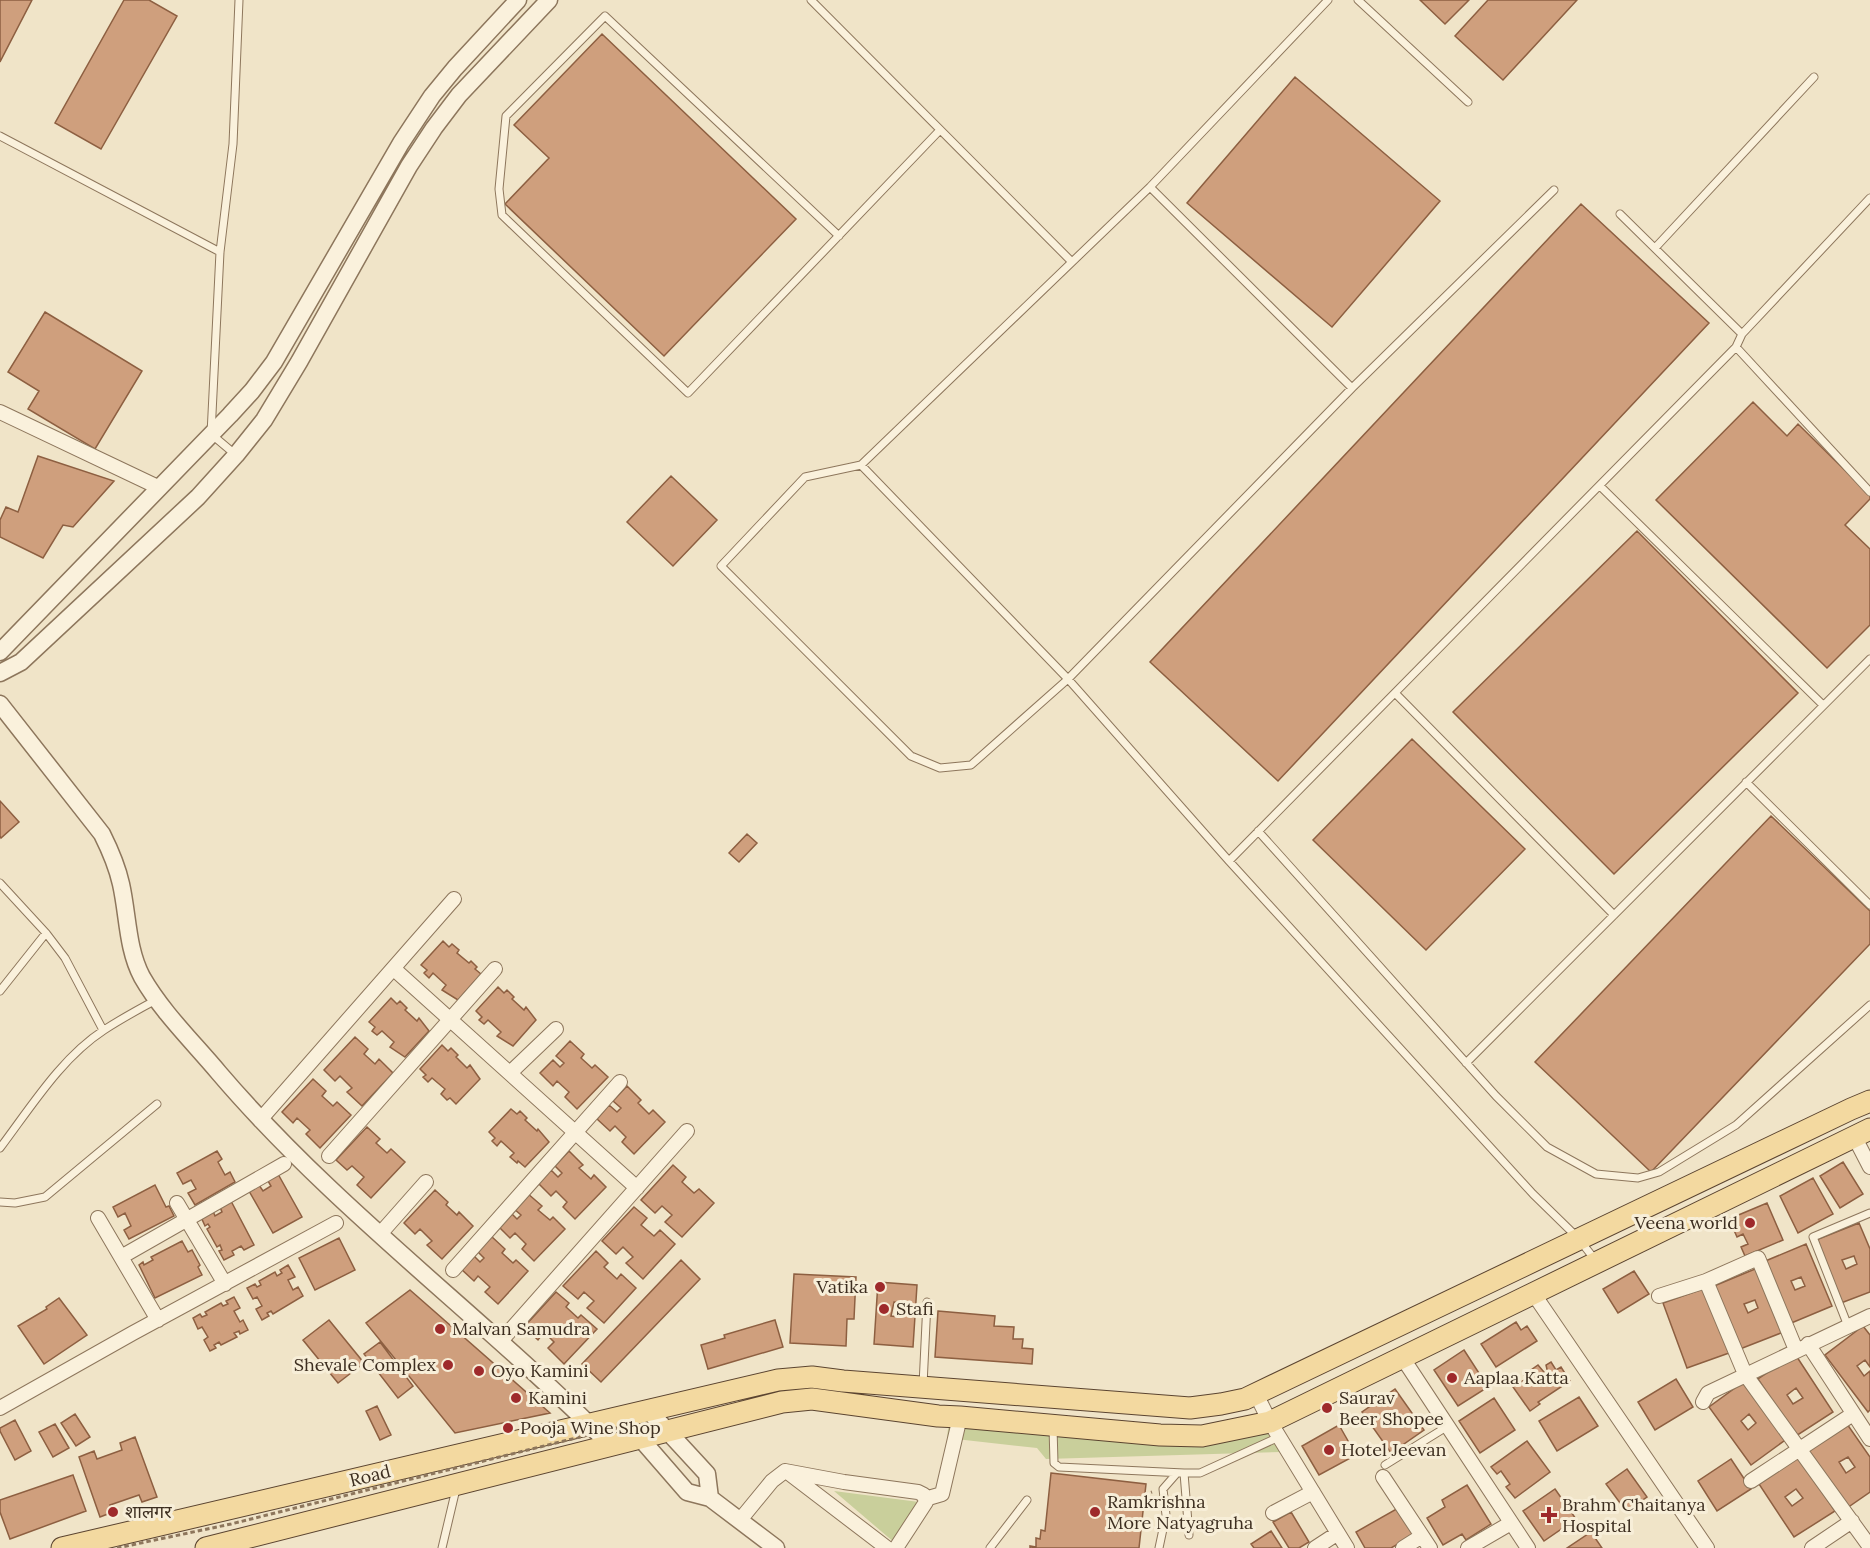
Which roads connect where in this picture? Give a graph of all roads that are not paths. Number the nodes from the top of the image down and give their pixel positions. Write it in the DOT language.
graph roads {
  1 [pos="239,0"];
  2 [pos="518,0"];
  3 [pos="549,0"];
  4 [pos="811,0"];
  5 [pos="1328,0"];
  6 [pos="1358,0"];
  7 [pos="1814,77"];
  8 [pos="1468,102"];
  9 [pos="940,130"];
  10 [pos="0,136"];
  11 [pos="1150,187"];
  12 [pos="1554,189"];
  13 [pos="1870,198"];
  14 [pos="1620,214"];
  15 [pos="839,236"];
  16 [pos="1655,248"];
  17 [pos="219,252"];
  18 [pos="1072,262"];
  19 [pos="1742,334"];
  20 [pos="1736,347"];
  21 [pos="1352,388"];
  22 [pos="0,412"];
  23 [pos="211,434"];
  24 [pos="236,455"];
  25 [pos="861,465"];
  26 [pos="1600,486"];
  27 [pos="160,488"];
  28 [pos="1870,492"];
  29 [pos="0,652"];
  30 [pos="1870,659"];
  31 [pos="0,673"];
  32 [pos="1068,679"];
  33 [pos="1395,693"];
  34 [pos="0,704"];
  35 [pos="1823,705"];
  36 [pos="1746,782"];
  37 [pos="1258,831"];
  38 [pos="1229,861"];
  39 [pos="0,883"];
  40 [pos="454,899"];
  41 [pos="1870,905"];
  42 [pos="1614,915"];
  43 [pos="46,933"];
  44 [pos="394,969"];
  45 [pos="495,969"];
  46 [pos="0,991"];
  47 [pos="156,1000"];
  48 [pos="1870,1005"];
  49 [pos="451,1021"];
  50 [pos="556,1029"];
  51 [pos="103,1030"];
  52 [pos="1466,1063"];
  53 [pos="510,1073"];
  54 [pos="620,1082"];
  55 [pos="1870,1101"];
  56 [pos="157,1104"];
  57 [pos="260,1120"];
  58 [pos="687,1131"];
  59 [pos="576,1133"];
  60 [pos="1862,1133"];
  61 [pos="0,1148"];
  62 [pos="329,1156"];
  63 [pos="284,1164"];
  64 [pos="1870,1167"];
  65 [pos="426,1182"];
  66 [pos="638,1188"];
  67 [pos="0,1202"];
  68 [pos="177,1203"];
  69 [pos="1870,1213"];
  70 [pos="98,1218"];
  71 [pos="186,1220"];
  72 [pos="336,1224"];
  73 [pos="380,1234"];
  74 [pos="1578,1238"];
  75 [pos="121,1257"];
  76 [pos="1597,1263"];
  77 [pos="453,1270"];
  78 [pos="1706,1281"];
  79 [pos="225,1284"];
  80 [pos="1533,1293"];
  81 [pos="1659,1296"];
  82 [pos="927,1302"];
  83 [pos="1870,1316"];
  84 [pos="158,1320"];
  85 [pos="1848,1326"];
  86 [pos="501,1342"];
  87 [pos="1802,1347"];
  88 [pos="1402,1357"];
  89 [pos="1745,1374"];
  90 [pos="923,1387"];
  91 [pos="1256,1394"];
  92 [pos="1703,1402"];
  93 [pos="0,1408"];
  94 [pos="648,1410"];
  95 [pos="1853,1414"];
  96 [pos="960,1417"];
  97 [pos="588,1423"];
  98 [pos="1052,1426"];
  99 [pos="1448,1426"];
  100 [pos="629,1427"];
  101 [pos="1275,1430"];
  102 [pos="668,1432"];
  103 [pos="1870,1439"];
  104 [pos="610,1445"];
  105 [pos="1799,1449"];
  106 [pos="785,1471"];
  107 [pos="1384,1471"];
  108 [pos="1181,1473"];
  109 [pos="1751,1481"];
  110 [pos="456,1486"];
  111 [pos="1313,1492"];
  112 [pos="710,1498"];
  113 [pos="925,1499"];
  114 [pos="1027,1500"];
  115 [pos="1273,1513"];
  116 [pos="740,1520"];
  117 [pos="1852,1521"];
  118 [pos="1511,1523"];
  119 [pos="1338,1533"];
  120 [pos="1189,1535"];
  121 [pos="1426,1542"];
  122 [pos="1870,1547"];
  123 [pos="62,1548"];
  124 [pos="206,1548"];
  125 [pos="442,1548"];
  126 [pos="776,1548"];
  127 [pos="887,1548"];
  128 [pos="896,1548"];
  129 [pos="990,1548"];
  130 [pos="1159,1548"];
  131 [pos="1315,1548"];
  132 [pos="1347,1548"];
  133 [pos="1403,1548"];
  134 [pos="1468,1548"];
  135 [pos="1528,1548"];
  136 [pos="1707,1548"];
  137 [pos="1812,1548"];
  1 -- 17 [label="lane"];
  2 -- 23 [label="street"];
  3 -- 24 [label="street"];
  4 -- 9 [label="lane"];
  5 -- 11 [label="lane"];
  6 -- 8 [label="lane"];
  7 -- 16 [label="lane"];
  9 -- 15 [label="lane"];
  9 -- 18 [label="lane"];
  10 -- 17 [label="lane"];
  11 -- 18 [label="lane"];
  11 -- 21 [label="lane"];
  12 -- 21 [label="lane"];
  13 -- 19 [label="lane"];
  14 -- 16 [label="lane"];
  15 -- 15 [label="lane"];
  16 -- 19 [label="lane"];
  17 -- 23 [label="lane"];
  18 -- 25 [label="lane"];
  19 -- 20 [label="lane"];
  20 -- 26 [label="lane"];
  20 -- 28 [label="lane"];
  21 -- 32 [label="lane"];
  22 -- 27 [label="street"];
  23 -- 24 [label="lane"];
  23 -- 27 [label="street"];
  24 -- 31 [label="street"];
  25 -- 32 [label="lane"];
  25 -- 32 [label="lane"];
  26 -- 33 [label="lane"];
  26 -- 35 [label="lane"];
  27 -- 29 [label="street"];
  30 -- 35 [label="lane"];
  32 -- 38 [label="lane"];
  33 -- 37 [label="lane"];
  33 -- 42 [label="lane"];
  34 -- 47 [label="street"];
  35 -- 36 [label="lane"];
  36 -- 41 [label="lane"];
  36 -- 42 [label="lane"];
  37 -- 38 [label="lane"];
  37 -- 52 [label="lane"];
  38 -- 74 [label="lane"];
  39 -- 43 [label="lane"];
  40 -- 44 [label="street"];
  42 -- 52 [label="lane"];
  43 -- 46 [label="lane"];
  43 -- 51 [label="lane"];
  44 -- 49 [label="street"];
  44 -- 57 [label="street"];
  45 -- 49 [label="street"];
  47 -- 51 [label="lane"];
  47 -- 57 [label="street"];
  48 -- 52 [label="lane"];
  49 -- 53 [label="street"];
  49 -- 62 [label="street"];
  50 -- 53 [label="street"];
  51 -- 61 [label="lane"];
  53 -- 59 [label="street"];
  54 -- 59 [label="street"];
  55 -- 74 [label="main road"];
  56 -- 67 [label="lane"];
  57 -- 73 [label="street"];
  58 -- 66 [label="street"];
  59 -- 66 [label="street"];
  59 -- 77 [label="street"];
  60 -- 64 [label="street"];
  60 -- 76 [label="main road"];
  63 -- 71 [label="street"];
  65 -- 73 [label="street"];
  66 -- 86 [label="street"];
  68 -- 71 [label="street"];
  69 -- 85 [label="lane"];
  70 -- 75 [label="street"];
  71 -- 75 [label="street"];
  71 -- 79 [label="street"];
  72 -- 79 [label="street"];
  73 -- 86 [label="street"];
  74 -- 76 [label="lane"];
  74 -- 91 [label="main road"];
  75 -- 84 [label="street"];
  76 -- 80 [label="main road"];
  78 -- 81 [label="street"];
  78 -- 87 [label="street"];
  78 -- 89 [label="street"];
  79 -- 84 [label="street"];
  80 -- 88 [label="main road"];
  80 -- 136 [label="street"];
  82 -- 90 [label="lane"];
  83 -- 85 [label="street"];
  84 -- 93 [label="street"];
  85 -- 87 [label="street"];
  86 -- 97 [label="street"];
  87 -- 89 [label="street"];
  87 -- 95 [label="street"];
  88 -- 99 [label="street"];
  88 -- 101 [label="main road"];
  89 -- 92 [label="street"];
  89 -- 105 [label="street"];
  90 -- 91 [label="main road"];
  90 -- 94 [label="main road"];
  91 -- 101 [label="street"];
  94 -- 100 [label="main road"];
  94 -- 102 [label="street"];
  95 -- 103 [label="street"];
  95 -- 105 [label="street"];
  96 -- 98 [label="main road"];
  96 -- 102 [label="main road"];
  96 -- 113 [label="street"];
  97 -- 100 [label="main road"];
  97 -- 104 [label="street"];
  97 -- 123 [label="main road"];
  98 -- 101 [label="main road"];
  98 -- 108 [label="lane"];
  99 -- 107 [label="lane"];
  99 -- 118 [label="street"];
  100 -- 102 [label="main road"];
  100 -- 104 [label="main road"];
  100 -- 112 [label="street"];
  101 -- 108 [label="lane"];
  101 -- 111 [label="street"];
  102 -- 112 [label="street"];
  104 -- 110 [label="main road"];
  105 -- 109 [label="street"];
  105 -- 117 [label="street"];
  106 -- 113 [label="street"];
  106 -- 116 [label="street"];
  106 -- 127 [label="street"];
  107 -- 121 [label="street"];
  108 -- 120 [label="lane"];
  108 -- 130 [label="lane"];
  110 -- 124 [label="main road"];
  110 -- 125 [label="lane"];
  111 -- 115 [label="street"];
  111 -- 119 [label="street"];
  112 -- 116 [label="street"];
  113 -- 128 [label="street"];
  114 -- 129 [label="lane"];
  116 -- 126 [label="street"];
  117 -- 122 [label="street"];
  117 -- 137 [label="street"];
  118 -- 134 [label="street"];
  118 -- 135 [label="street"];
  119 -- 131 [label="street"];
  119 -- 132 [label="street"];
  121 -- 133 [label="street"];
}
